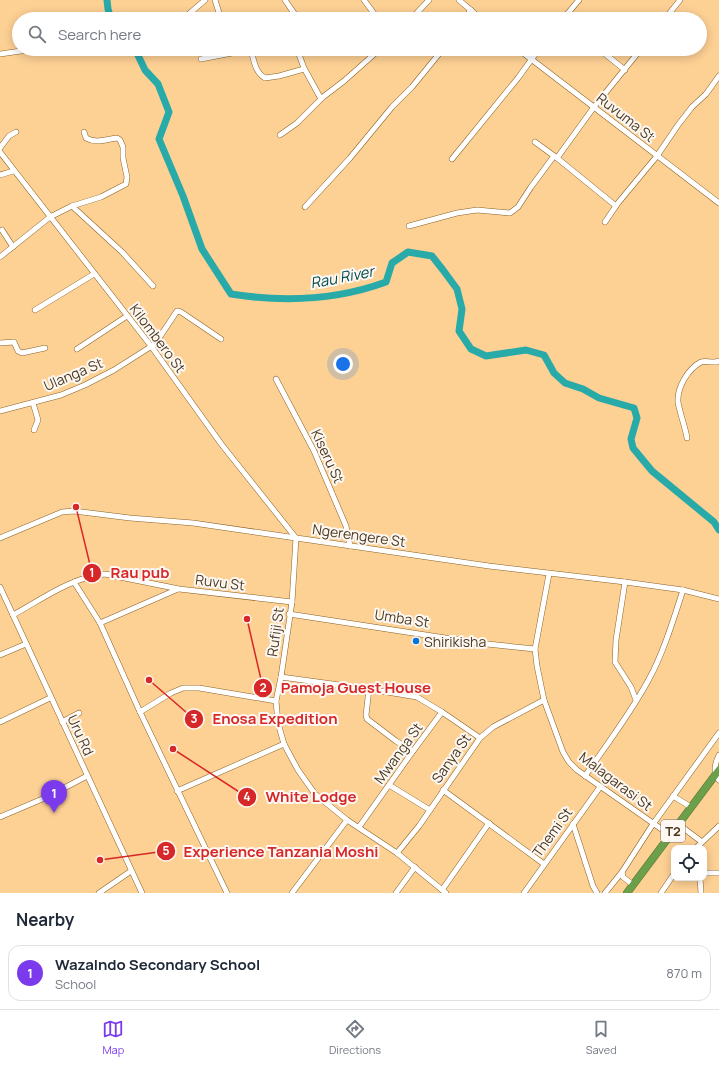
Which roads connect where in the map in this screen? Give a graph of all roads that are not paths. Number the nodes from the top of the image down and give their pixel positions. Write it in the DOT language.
graph roads {
  1 [pos="205,0"];
  2 [pos="215,0"];
  3 [pos="285,0"];
  4 [pos="364,0"];
  5 [pos="429,0"];
  6 [pos="459,0"];
  7 [pos="579,0"];
  8 [pos="680,0"];
  9 [pos="471,10"];
  10 [pos="191,12"];
  11 [pos="219,12"];
  12 [pos="293,12"];
  13 [pos="373,12"];
  14 [pos="418,12"];
  15 [pos="569,12"];
  16 [pos="671,12"];
  17 [pos="12,52"];
  18 [pos="0,54"];
  19 [pos="217,56"];
  20 [pos="254,56"];
  21 [pos="299,56"];
  22 [pos="372,56"];
  23 [pos="437,56"];
  24 [pos="526,56"];
  25 [pos="533,56"];
  26 [pos="608,56"];
  27 [pos="636,56"];
  28 [pos="201,59"];
  29 [pos="530,59"];
  30 [pos="304,69"];
  31 [pos="625,70"];
  32 [pos="719,76"];
  33 [pos="321,99"];
  34 [pos="594,107"];
  35 [pos="16,132"];
  36 [pos="84,132"];
  37 [pos="280,135"];
  38 [pos="535,142"];
  39 [pos="0,148"];
  40 [pos="0,152"];
  41 [pos="657,156"];
  42 [pos="556,157"];
  43 [pos="452,159"];
  44 [pos="13,171"];
  45 [pos="0,175"];
  46 [pos="718,200"];
  47 [pos="72,206"];
  48 [pos="616,206"];
  49 [pos="305,207"];
  50 [pos="50,217"];
  51 [pos="605,222"];
  52 [pos="409,226"];
  53 [pos="2,230"];
  54 [pos="13,247"];
  55 [pos="0,257"];
  56 [pos="94,274"];
  57 [pos="153,286"];
  58 [pos="35,310"];
  59 [pos="127,316"];
  60 [pos="220,339"];
  61 [pos="0,343"];
  62 [pos="150,346"];
  63 [pos="45,348"];
  64 [pos="77,349"];
  65 [pos="719,361"];
  66 [pos="276,379"];
  67 [pos="33,403"];
  68 [pos="0,411"];
  69 [pos="34,430"];
  70 [pos="688,438"];
  71 [pos="0,538"];
  72 [pos="296,538"];
  73 [pos="350,546"];
  74 [pos="549,574"];
  75 [pos="74,582"];
  76 [pos="625,582"];
  77 [pos="0,587"];
  78 [pos="179,589"];
  79 [pos="683,590"];
  80 [pos="1,593"];
  81 [pos="719,599"];
  82 [pos="292,602"];
  83 [pos="289,614"];
  84 [pos="13,615"];
  85 [pos="100,623"];
  86 [pos="26,644"];
  87 [pos="536,649"];
  88 [pos="0,655"];
  89 [pos="281,677"];
  90 [pos="370,688"];
  91 [pos="50,698"];
  92 [pos="544,700"];
  93 [pos="636,700"];
  94 [pos="276,701"];
  95 [pos="140,712"];
  96 [pos="442,712"];
  97 [pos="79,713"];
  98 [pos="0,722"];
  99 [pos="62,722"];
  100 [pos="719,733"];
  101 [pos="480,738"];
  102 [pos="284,744"];
  103 [pos="413,751"];
  104 [pos="719,755"];
  105 [pos="718,775"];
  106 [pos="88,776"];
  107 [pos="585,776"];
  108 [pos="389,785"];
  109 [pos="600,787"];
  110 [pos="444,790"];
  111 [pos="178,791"];
  112 [pos="674,796"];
  113 [pos="691,807"];
  114 [pos="430,810"];
  115 [pos="0,817"];
  116 [pos="347,820"];
  117 [pos="489,823"];
  118 [pos="573,824"];
  119 [pos="653,824"];
  120 [pos="678,824"];
  121 [pos="719,826"];
  122 [pos="359,827"];
  123 [pos="670,835"];
  124 [pos="702,842"];
  125 [pos="699,845"];
  126 [pos="397,853"];
  127 [pos="544,864"];
  128 [pos="415,867"];
  129 [pos="131,871"];
  130 [pos="622,872"];
  131 [pos="719,872"];
  132 [pos="707,873"];
  133 [pos="671,878"];
  134 [pos="700,881"];
  135 [pos="633,885"];
  136 [pos="444,892"];
  137 [pos="99,893"];
  138 [pos="142,893"];
  139 [pos="227,893"];
  140 [pos="292,893"];
  141 [pos="396,893"];
  142 [pos="524,893"];
  143 [pos="597,893"];
  144 [pos="605,893"];
  145 [pos="627,893"];
  146 [pos="661,893"];
  147 [pos="701,893"];
  1 -- 10 [label="street"];
  2 -- 11 [label="street"];
  3 -- 12 [label="street"];
  4 -- 13 [label="street"];
  5 -- 14 [label="street"];
  6 -- 9 [label="street"];
  7 -- 15 [label="street"];
  8 -- 16 [label="street"];
  17 -- 18 [label="street"];
  19 -- 28 [label="street"];
  20 -- 30 [label="street"];
  21 -- 30 [label="street"];
  22 -- 33 [label="street"];
  23 -- 49 [label="street"];
  24 -- 29 [label="street, Ruvuma St"];
  25 -- 29 [label="street"];
  26 -- 31 [label="street"];
  27 -- 31 [label="street"];
  29 -- 34 [label="street, Ruvuma St"];
  29 -- 43 [label="street"];
  30 -- 33 [label="street"];
  31 -- 34 [label="street"];
  32 -- 41 [label="street"];
  33 -- 37 [label="street"];
  34 -- 41 [label="street, Ruvuma St"];
  34 -- 42 [label="street"];
  35 -- 39 [label="street"];
  36 -- 47 [label="street"];
  38 -- 42 [label="street"];
  40 -- 44 [label="street, Kilombero St"];
  41 -- 46 [label="street, Ruvuma St"];
  41 -- 48 [label="street"];
  42 -- 48 [label="street"];
  42 -- 52 [label="street"];
  44 -- 45 [label="street"];
  44 -- 50 [label="street, Kilombero St"];
  47 -- 50 [label="street"];
  47 -- 57 [label="street"];
  48 -- 51 [label="street"];
  50 -- 54 [label="street"];
  50 -- 56 [label="street, Kilombero St"];
  53 -- 54 [label="street"];
  54 -- 55 [label="street"];
  56 -- 58 [label="street"];
  56 -- 59 [label="street, Kilombero St"];
  59 -- 62 [label="street, Kilombero St"];
  59 -- 64 [label="street"];
  60 -- 62 [label="street, Ulanga St"];
  61 -- 63 [label="street"];
  62 -- 67 [label="street, Ulanga St"];
  62 -- 72 [label="street, Kilombero St"];
  65 -- 70 [label="street"];
  66 -- 73 [label="street, Kiseru St"];
  67 -- 68 [label="street, Ulanga St"];
  67 -- 69 [label="street"];
  71 -- 72 [label="street, Ngerengere St"];
  72 -- 73 [label="street, Ngerengere St"];
  72 -- 82 [label="street, Rufiji St"];
  73 -- 74 [label="street, Ngerengere St"];
  74 -- 76 [label="street, Ngerengere St"];
  74 -- 87 [label="street, Malagarasi St"];
  75 -- 78 [label="street, Ruvu St"];
  75 -- 84 [label="street, Ruvu St"];
  75 -- 85 [label="street"];
  76 -- 79 [label="street, Ngerengere St"];
  76 -- 93 [label="street"];
  77 -- 80 [label="street, Uru Rd"];
  78 -- 82 [label="street, Ruvu St"];
  78 -- 85 [label="street"];
  79 -- 81 [label="street, Ngerengere St"];
  79 -- 93 [label="street"];
  80 -- 84 [label="street, Uru Rd"];
  82 -- 83 [label="street, Rufiji St"];
  83 -- 87 [label="street, Umba St"];
  83 -- 89 [label="street, Rufiji St"];
  84 -- 86 [label="street, Uru Rd"];
  85 -- 95 [label="street"];
  86 -- 88 [label="street"];
  86 -- 91 [label="street, Uru Rd"];
  87 -- 92 [label="street, Malagarasi St"];
  89 -- 90 [label="street"];
  89 -- 94 [label="street, Rufiji St"];
  90 -- 96 [label="street"];
  90 -- 103 [label="street"];
  91 -- 98 [label="street"];
  91 -- 99 [label="street, Uru Rd"];
  92 -- 101 [label="street, Sanya St"];
  92 -- 107 [label="street, Malagarasi St"];
  93 -- 107 [label="street"];
  94 -- 95 [label="street"];
  94 -- 102 [label="street, Rufiji St"];
  95 -- 111 [label="street"];
  96 -- 101 [label="street"];
  96 -- 103 [label="street, Mwanga St"];
  97 -- 99 [label="street"];
  99 -- 106 [label="street, Uru Rd"];
  100 -- 112 [label="street"];
  101 -- 110 [label="street, Sanya St"];
  102 -- 111 [label="street"];
  102 -- 116 [label="street, Rufiji St"];
  103 -- 108 [label="street, Mwanga St"];
  104 -- 105 [label="street"];
  105 -- 113 [label="highway, T2"];
  106 -- 115 [label="street"];
  106 -- 129 [label="street, Uru Rd"];
  107 -- 109 [label="street, Malagarasi St"];
  108 -- 114 [label="street"];
  108 -- 122 [label="street, Mwanga St"];
  109 -- 118 [label="street, Themi St"];
  109 -- 119 [label="street, Malagarasi St"];
  110 -- 114 [label="street, Sanya St"];
  110 -- 117 [label="street"];
  111 -- 139 [label="street"];
  112 -- 113 [label="street"];
  112 -- 119 [label="street"];
  113 -- 120 [label="highway, T2"];
  114 -- 126 [label="street, Sanya St"];
  116 -- 122 [label="street, Rufiji St"];
  116 -- 140 [label="street"];
  117 -- 127 [label="street"];
  117 -- 136 [label="street"];
  118 -- 127 [label="street, Themi St"];
  118 -- 143 [label="street"];
  119 -- 123 [label="street, Malagarasi St"];
  119 -- 130 [label="street"];
  120 -- 123 [label="highway, T2"];
  120 -- 124 [label="street"];
  121 -- 124 [label="street"];
  122 -- 126 [label="street, Rufiji St"];
  123 -- 135 [label="highway, T2"];
  124 -- 125 [label="street"];
  126 -- 128 [label="street, Rufiji St"];
  127 -- 142 [label="street, Themi St"];
  128 -- 136 [label="street, Rufiji St"];
  128 -- 141 [label="street"];
  129 -- 137 [label="street"];
  129 -- 138 [label="street, Uru Rd"];
  130 -- 135 [label="street"];
  130 -- 144 [label="street"];
  131 -- 132 [label="street"];
  133 -- 146 [label="street"];
  134 -- 147 [label="street"];
  135 -- 145 [label="highway, T2"];
}
